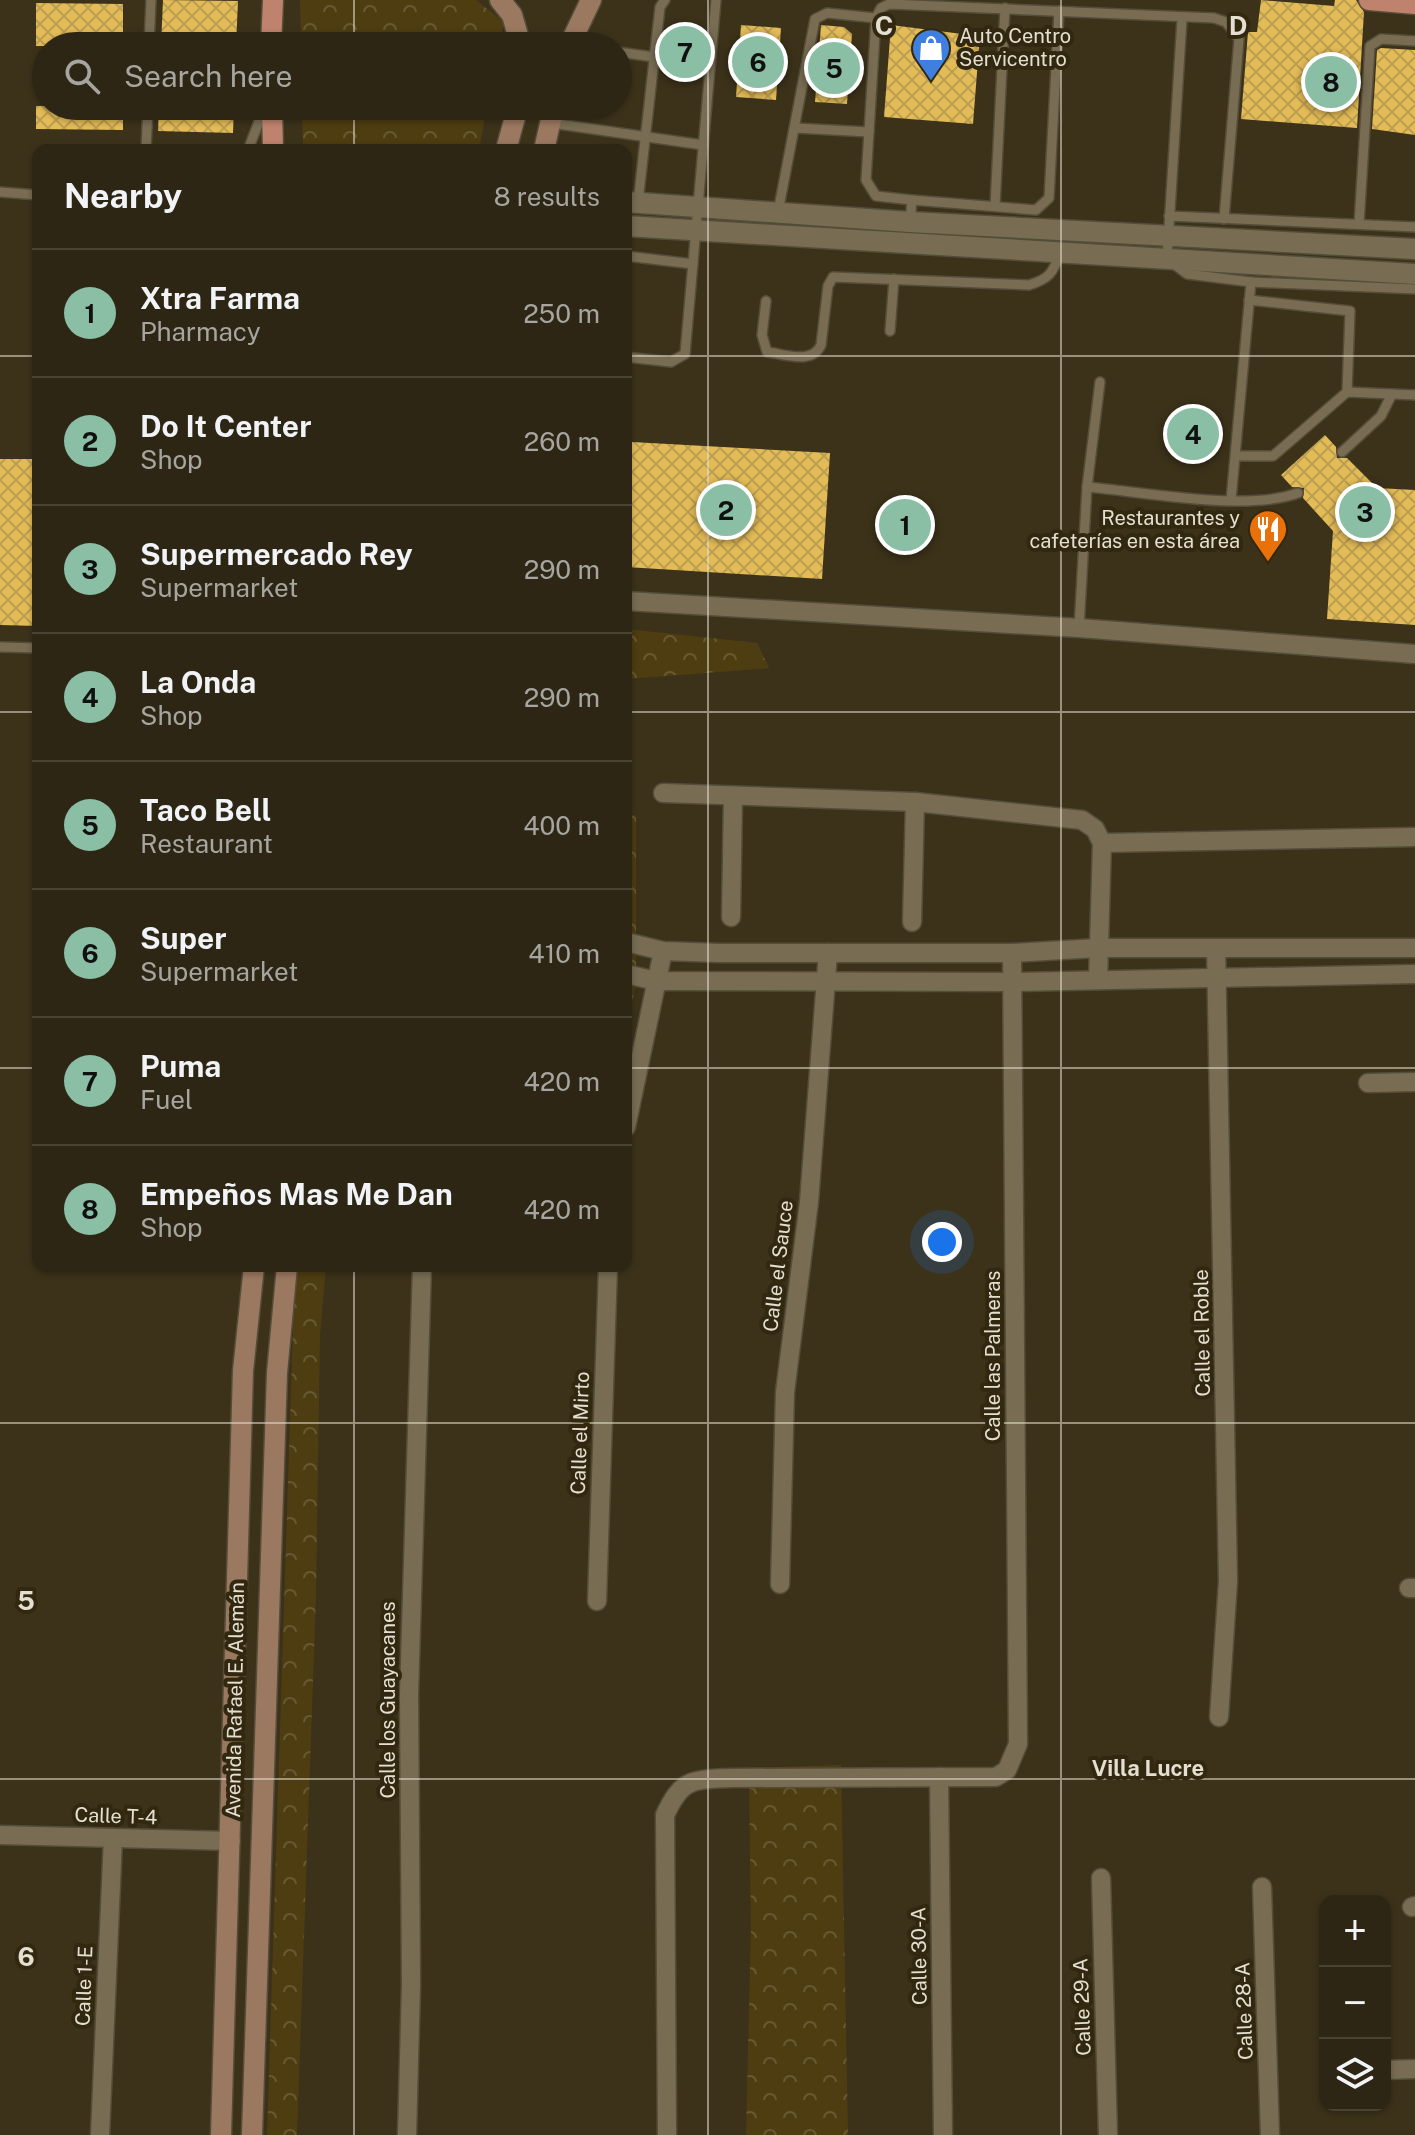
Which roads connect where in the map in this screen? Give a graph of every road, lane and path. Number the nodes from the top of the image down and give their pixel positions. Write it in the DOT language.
graph roads {
  1 [pos="151,0"];
  2 [pos="273,0"];
  3 [pos="500,0"];
  4 [pos="591,0"];
  5 [pos="665,0"];
  6 [pos="716,0"];
  7 [pos="1369,0"];
  8 [pos="916,2"];
  9 [pos="877,4"];
  10 [pos="1415,4"];
  11 [pos="1005,8"];
  12 [pos="1059,11"];
  13 [pos="876,18"];
  14 [pos="1182,19"];
  15 [pos="150,32"];
  16 [pos="272,32"];
  17 [pos="517,32"];
  18 [pos="576,32"];
  19 [pos="1415,41"];
  20 [pos="632,54"];
  21 [pos="654,57"];
  22 [pos="147,120"];
  23 [pos="260,120"];
  24 [pos="272,120"];
  25 [pos="274,120"];
  26 [pos="514,120"];
  27 [pos="552,120"];
  28 [pos="577,120"];
  29 [pos="795,128"];
  30 [pos="869,132"];
  31 [pos="645,137"];
  32 [pos="146,144"];
  33 [pos="250,144"];
  34 [pos="273,144"];
  35 [pos="283,144"];
  36 [pos="508,144"];
  37 [pos="546,144"];
  38 [pos="703,145"];
  39 [pos="0,192"];
  40 [pos="32,195"];
  41 [pos="912,200"];
  42 [pos="632,202"];
  43 [pos="700,206"];
  44 [pos="995,206"];
  45 [pos="778,213"];
  46 [pos="1169,216"];
  47 [pos="1224,219"];
  48 [pos="910,222"];
  49 [pos="1359,224"];
  50 [pos="632,226"];
  51 [pos="1415,227"];
  52 [pos="696,230"];
  53 [pos="1169,237"];
  54 [pos="910,244"];
  55 [pos="1415,249"];
  56 [pos="1060,253"];
  57 [pos="632,257"];
  58 [pos="1167,259"];
  59 [pos="693,264"];
  60 [pos="1415,274"];
  61 [pos="894,279"];
  62 [pos="1251,282"];
  63 [pos="1415,289"];
  64 [pos="1249,300"];
  65 [pos="766,301"];
  66 [pos="890,331"];
  67 [pos="632,358"];
  68 [pos="1100,382"];
  69 [pos="1347,392"];
  70 [pos="1392,394"];
  71 [pos="1415,395"];
  72 [pos="1342,452"];
  73 [pos="1236,456"];
  74 [pos="1087,487"];
  75 [pos="1298,493"];
  76 [pos="1231,500"];
  77 [pos="632,601"];
  78 [pos="1079,628"];
  79 [pos="0,647"];
  80 [pos="32,648"];
  81 [pos="1415,654"];
  82 [pos="663,793"];
  83 [pos="733,797"];
  84 [pos="915,802"];
  85 [pos="1415,837"];
  86 [pos="1102,843"];
  87 [pos="731,917"];
  88 [pos="912,922"];
  89 [pos="632,943"];
  90 [pos="1098,948"];
  91 [pos="1216,948"];
  92 [pos="1415,948"];
  93 [pos="663,951"];
  94 [pos="828,953"];
  95 [pos="1012,953"];
  96 [pos="1415,974"];
  97 [pos="632,975"];
  98 [pos="1217,979"];
  99 [pos="1098,980"];
  100 [pos="656,981"];
  101 [pos="826,982"];
  102 [pos="1012,982"];
  103 [pos="1415,1082"];
  104 [pos="1368,1083"];
  105 [pos="632,1098"];
  106 [pos="253,1272"];
  107 [pos="286,1272"];
  108 [pos="422,1272"];
  109 [pos="608,1272"];
  110 [pos="780,1584"];
  111 [pos="597,1601"];
  112 [pos="1219,1717"];
  113 [pos="939,1777"];
  114 [pos="0,1835"];
  115 [pos="113,1838"];
  116 [pos="231,1841"];
  117 [pos="1101,1878"];
  118 [pos="1262,1887"];
  119 [pos="1415,2069"];
  120 [pos="1391,2070"];
  121 [pos="100,2135"];
  122 [pos="221,2135"];
  123 [pos="252,2135"];
  124 [pos="407,2135"];
  125 [pos="667,2135"];
  126 [pos="943,2135"];
  127 [pos="1108,2135"];
  128 [pos="1270,2135"];
  1 -- 15 [label="lane"];
  2 -- 16 [label="main road"];
  3 -- 17 [label="main road"];
  4 -- 18 [label="main road"];
  5 -- 21 [label="lane"];
  6 -- 38 [label="lane"];
  7 -- 10 [label="main road"];
  8 -- 9 [label="lane"];
  8 -- 11 [label="lane"];
  9 -- 13 [label="lane"];
  11 -- 12 [label="lane"];
  11 -- 44 [label="lane"];
  12 -- 14 [label="lane"];
  12 -- 44 [label="lane"];
  13 -- 29 [label="lane"];
  13 -- 30 [label="lane"];
  14 -- 46 [label="lane"];
  14 -- 47 [label="lane"];
  19 -- 49 [label="lane"];
  20 -- 21 [label="lane"];
  21 -- 31 [label="lane"];
  22 -- 32 [label="lane"];
  23 -- 33 [label="lane"];
  24 -- 34 [label="main road"];
  25 -- 35 [label="street"];
  26 -- 36 [label="main road"];
  27 -- 37 [label="main road"];
  28 -- 31 [label="lane"];
  29 -- 30 [label="lane"];
  29 -- 45 [label="lane"];
  30 -- 41 [label="lane"];
  31 -- 38 [label="lane"];
  31 -- 42 [label="lane"];
  38 -- 43 [label="lane"];
  39 -- 40 [label="lane"];
  41 -- 44 [label="lane"];
  41 -- 48 [label="lane"];
  42 -- 43 [label="street"];
  43 -- 45 [label="street"];
  43 -- 52 [label="lane"];
  45 -- 48 [label="street"];
  46 -- 47 [label="lane"];
  46 -- 53 [label="lane"];
  47 -- 49 [label="lane"];
  48 -- 53 [label="street"];
  48 -- 54 [label="lane"];
  49 -- 51 [label="lane"];
  50 -- 52 [label="street"];
  52 -- 54 [label="street"];
  52 -- 59 [label="lane"];
  53 -- 55 [label="street"];
  53 -- 58 [label="lane"];
  54 -- 56 [label="street"];
  56 -- 58 [label="street"];
  56 -- 61 [label="lane"];
  57 -- 59 [label="lane"];
  58 -- 60 [label="street"];
  58 -- 62 [label="lane"];
  59 -- 67 [label="lane"];
  61 -- 65 [label="lane"];
  61 -- 66 [label="lane"];
  62 -- 63 [label="lane"];
  62 -- 64 [label="lane"];
  64 -- 69 [label="lane"];
  64 -- 73 [label="lane"];
  68 -- 74 [label="lane"];
  69 -- 70 [label="lane"];
  69 -- 73 [label="lane"];
  70 -- 71 [label="lane"];
  70 -- 72 [label="lane"];
  73 -- 76 [label="lane"];
  74 -- 76 [label="lane"];
  74 -- 78 [label="lane"];
  75 -- 76 [label="lane"];
  77 -- 78 [label="street"];
  78 -- 81 [label="street"];
  79 -- 80 [label="lane"];
  82 -- 83 [label="street"];
  83 -- 84 [label="street"];
  83 -- 87 [label="street"];
  84 -- 86 [label="street"];
  84 -- 88 [label="street"];
  85 -- 86 [label="street"];
  86 -- 90 [label="street"];
  89 -- 93 [label="street"];
  90 -- 91 [label="street"];
  90 -- 95 [label="street"];
  90 -- 99 [label="street"];
  91 -- 92 [label="street"];
  91 -- 98 [label="street, Calle el Roble"];
  93 -- 94 [label="street"];
  93 -- 100 [label="street"];
  94 -- 95 [label="street"];
  94 -- 101 [label="street, Calle el Sauce"];
  95 -- 102 [label="street, Calle las Palmeras"];
  96 -- 98 [label="street"];
  97 -- 100 [label="street"];
  98 -- 99 [label="street"];
  98 -- 112 [label="street, Calle el Roble"];
  99 -- 102 [label="street"];
  100 -- 101 [label="street"];
  100 -- 105 [label="street"];
  101 -- 102 [label="street"];
  101 -- 110 [label="street, Calle el Sauce"];
  102 -- 113 [label="street, Calle las Palmeras"];
  103 -- 104 [label="street"];
  106 -- 116 [label="main road, Avenida Rafael E. Alemán"];
  107 -- 123 [label="main road, Avenida Rafael E. Alemán"];
  108 -- 124 [label="street, Calle los Guayacanes"];
  109 -- 111 [label="street, Calle el Mirto"];
  113 -- 125 [label="street"];
  113 -- 126 [label="street, Calle 30-A"];
  114 -- 115 [label="street, Calle T-4"];
  115 -- 116 [label="street, Calle T-4"];
  115 -- 121 [label="street, Calle 1-E"];
  116 -- 122 [label="main road, Avenida Rafael E. Alemán"];
  117 -- 127 [label="street, Calle 29-A"];
  118 -- 128 [label="street, Calle 28-A"];
  119 -- 120 [label="street"];
}
